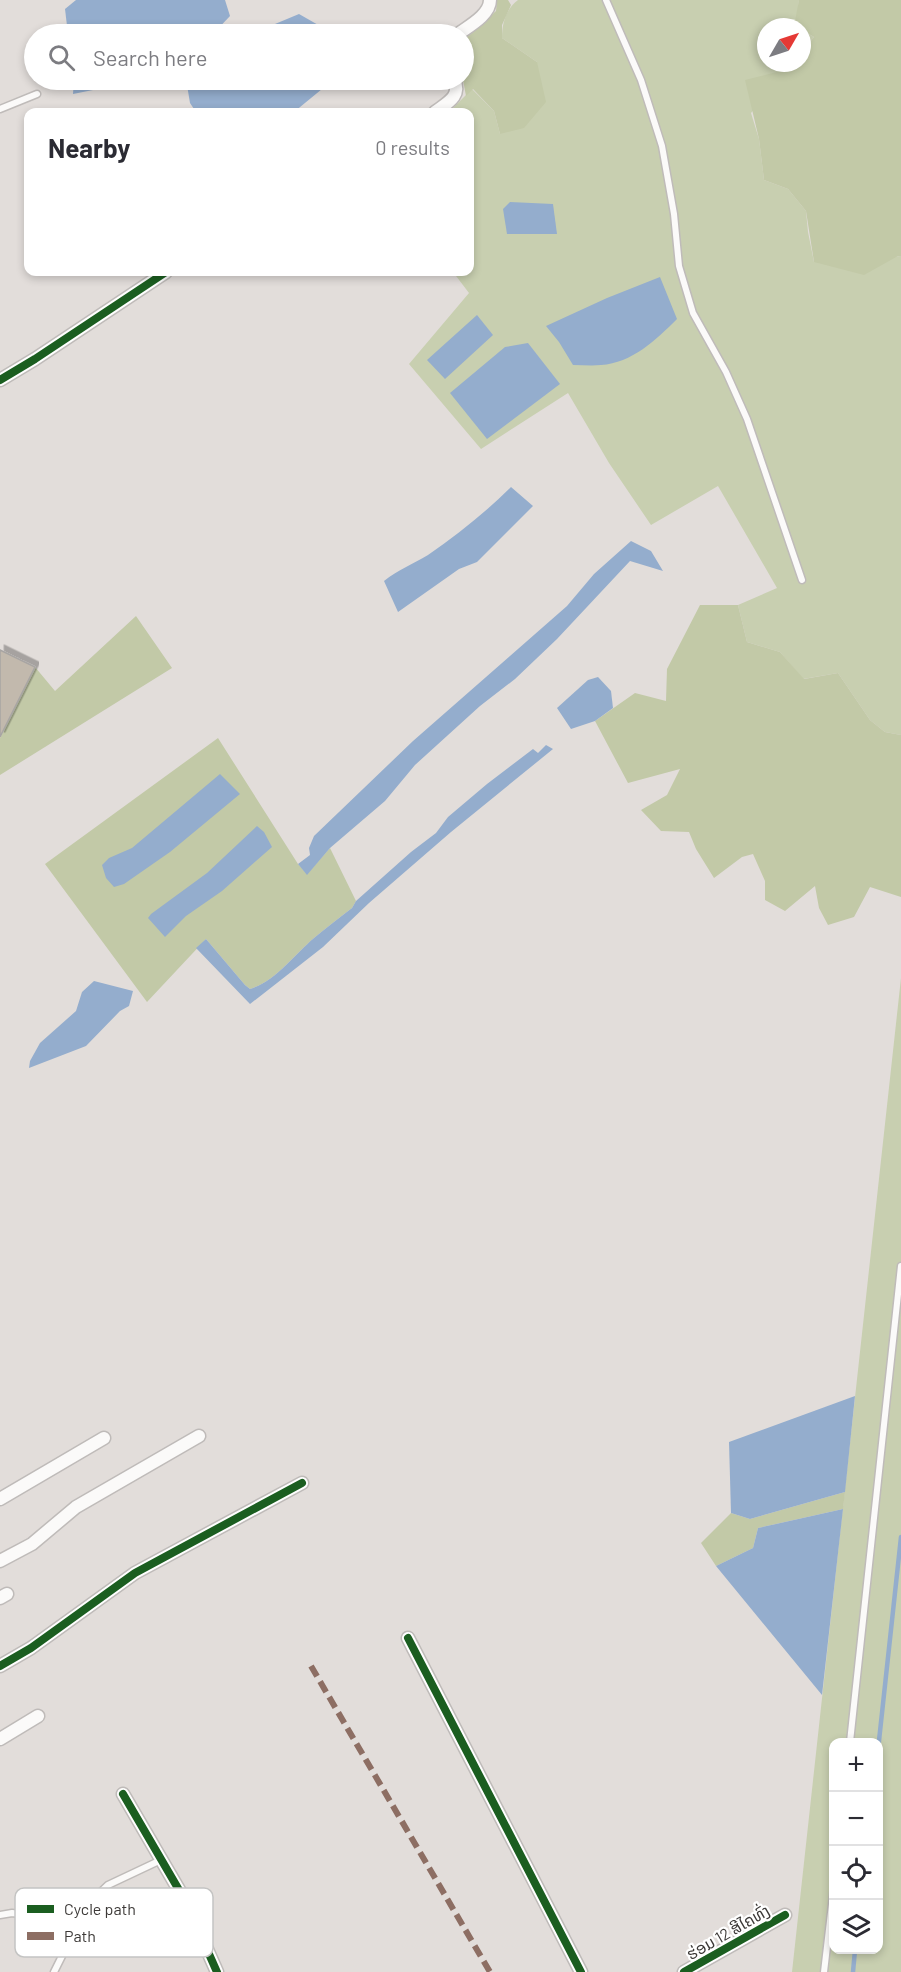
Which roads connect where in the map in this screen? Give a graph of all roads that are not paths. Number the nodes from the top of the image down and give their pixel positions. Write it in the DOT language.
graph roads {
  1 [pos="490,0"];
  2 [pos="606,0"];
  3 [pos="471,24"];
  4 [pos="457,90"];
  5 [pos="37,94"];
  6 [pos="440,108"];
  7 [pos="0,109"];
  8 [pos="160,276"];
  9 [pos="0,380"];
  10 [pos="802,580"];
  11 [pos="901,1266"];
  12 [pos="199,1436"];
  13 [pos="104,1438"];
  14 [pos="302,1483"];
  15 [pos="0,1499"];
  16 [pos="0,1561"];
  17 [pos="408,1638"];
  18 [pos="0,1666"];
  19 [pos="38,1716"];
  20 [pos="851,1738"];
  21 [pos="0,1739"];
  22 [pos="123,1794"];
  23 [pos="162,1860"];
  24 [pos="105,1888"];
  25 [pos="178,1888"];
  26 [pos="832,1900"];
  27 [pos="15,1913"];
  28 [pos="0,1915"];
  29 [pos="785,1915"];
  30 [pos="61,1957"];
  31 [pos="210,1957"];
  32 [pos="54,1972"];
  33 [pos="217,1972"];
  34 [pos="581,1972"];
  35 [pos="684,1972"];
  36 [pos="824,1972"];
  1 -- 3 [label="street"];
  2 -- 10 [label="lane"];
  4 -- 6 [label="street"];
  5 -- 7 [label="lane"];
  8 -- 9 [label="street"];
  11 -- 20 [label="lane"];
  12 -- 16 [label="street"];
  13 -- 15 [label="street"];
  14 -- 18 [label="street"];
  17 -- 34 [label="street"];
  19 -- 21 [label="street"];
  22 -- 23 [label="street"];
  23 -- 24 [label="lane"];
  23 -- 25 [label="street"];
  26 -- 36 [label="lane"];
  27 -- 28 [label="lane"];
  29 -- 35 [label="street, ຮ່ອມ 12 ສີໄຄທົ່ງ"];
  30 -- 32 [label="lane"];
  31 -- 33 [label="street"];
}
